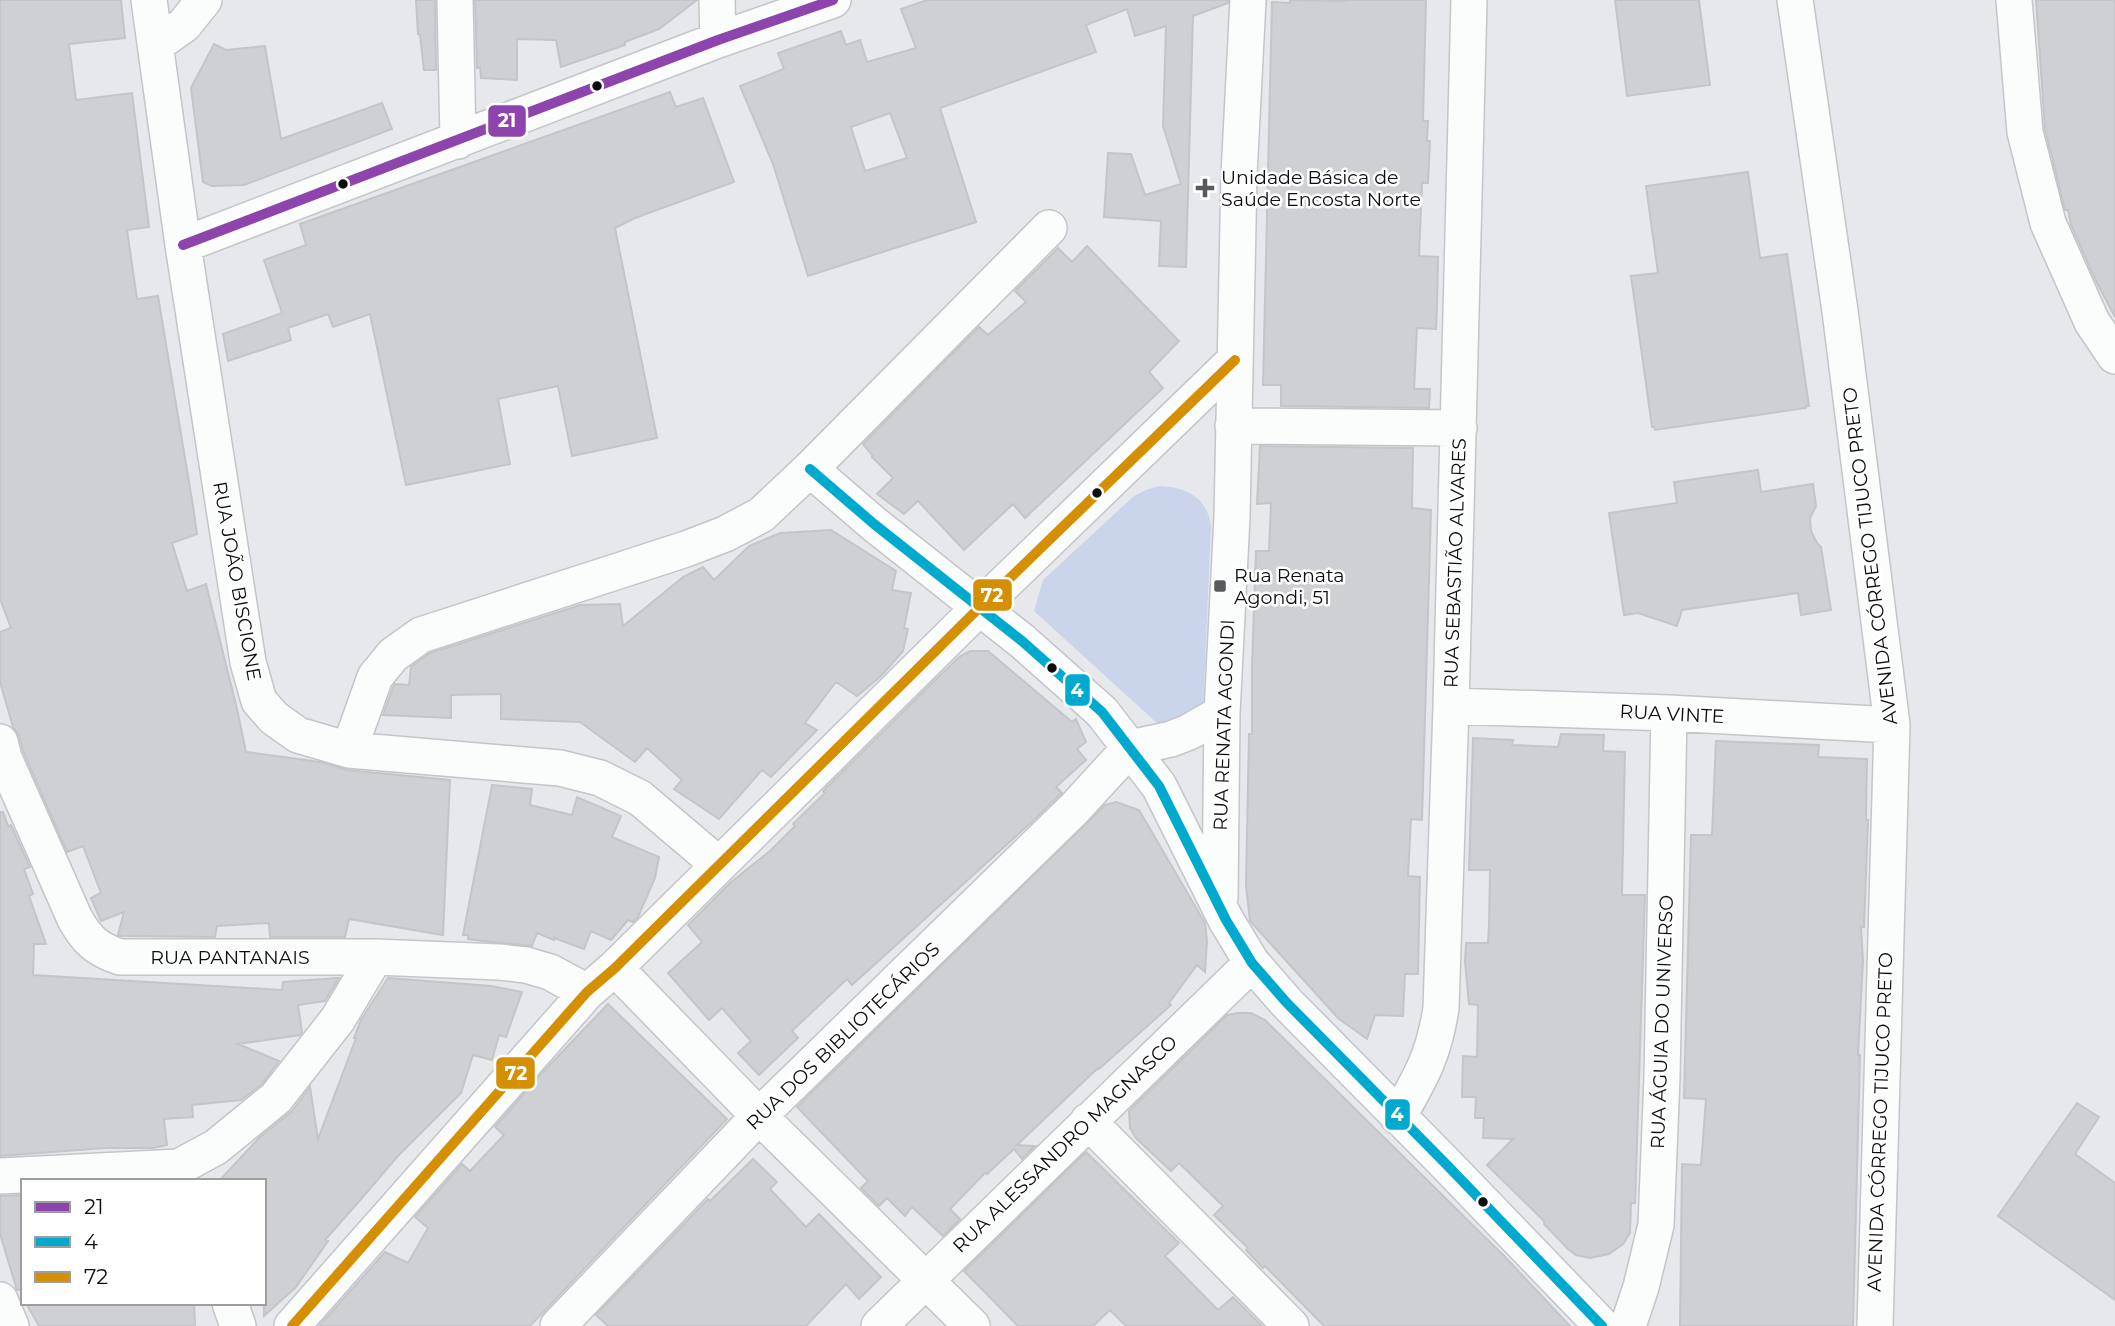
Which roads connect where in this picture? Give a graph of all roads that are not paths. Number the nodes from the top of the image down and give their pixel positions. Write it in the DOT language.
graph roads {
  1 [pos="149,0"];
  2 [pos="204,0"];
  3 [pos="455,0"];
  4 [pos="717,0"];
  5 [pos="833,0"];
  6 [pos="1248,0"];
  7 [pos="1469,0"];
  8 [pos="1796,0"];
  9 [pos="2014,0"];
  10 [pos="718,40"];
  11 [pos="157,44"];
  12 [pos="458,141"];
  13 [pos="1049,228"];
  14 [pos="183,245"];
  15 [pos="2115,356"];
  16 [pos="1235,360"];
  17 [pos="1233,426"];
  18 [pos="1459,428"];
  19 [pos="810,469"];
  20 [pos="980,607"];
  21 [pos="1451,706"];
  22 [pos="1222,713"];
  23 [pos="1670,713"];
  24 [pos="1892,725"];
  25 [pos="0,742"];
  26 [pos="1130,748"];
  27 [pos="349,750"];
  28 [pos="719,864"];
  29 [pos="1219,904"];
  30 [pos="375,957"];
  31 [pos="1252,963"];
  32 [pos="615,968"];
  33 [pos="587,992"];
  34 [pos="759,1116"];
  35 [pos="1398,1117"];
  36 [pos="1088,1121"];
  37 [pos="182,1174"];
  38 [pos="0,1176"];
  39 [pos="925,1280"];
  40 [pos="0,1300"];
  41 [pos="231,1305"];
  42 [pos="11,1326"];
  43 [pos="238,1326"];
  44 [pos="292,1326"];
  45 [pos="558,1326"];
  46 [pos="879,1326"];
  47 [pos="972,1326"];
  48 [pos="1290,1326"];
  49 [pos="1602,1326"];
  50 [pos="1628,1326"];
  51 [pos="1875,1326"];
  1 -- 11 [label="street, RUA JOÃO BISCIONE"];
  2 -- 11 [label="street"];
  3 -- 12 [label="street"];
  4 -- 10 [label="street"];
  5 -- 10 [label="street"];
  6 -- 16 [label="street, RUA RENATA AGONDI"];
  7 -- 18 [label="street, RUA SEBASTIÃO ALVARES"];
  8 -- 24 [label="street, AVENIDA CÓRREGO TIJUCO PRETO"];
  9 -- 15 [label="street"];
  10 -- 12 [label="street"];
  11 -- 14 [label="street, RUA JOÃO BISCIONE"];
  12 -- 14 [label="street"];
  13 -- 19 [label="street"];
  14 -- 27 [label="street, RUA JOÃO BISCIONE"];
  16 -- 17 [label="street, RUA RENATA AGONDI"];
  16 -- 20 [label="street"];
  17 -- 18 [label="street"];
  17 -- 22 [label="street, RUA RENATA AGONDI"];
  18 -- 21 [label="street, RUA SEBASTIÃO ALVARES"];
  19 -- 20 [label="street"];
  19 -- 27 [label="street"];
  20 -- 26 [label="street"];
  20 -- 28 [label="street"];
  21 -- 23 [label="street, RUA VINTE"];
  21 -- 35 [label="street, RUA SEBASTIÃO ALVARES"];
  22 -- 26 [label="street"];
  22 -- 29 [label="street, RUA RENATA AGONDI"];
  23 -- 24 [label="street, RUA VINTE"];
  23 -- 50 [label="street, RUA ÁGUIA DO UNIVERSO"];
  24 -- 51 [label="street, AVENIDA CÓRREGO TIJUCO PRETO"];
  25 -- 30 [label="street, RUA PANTANAIS"];
  26 -- 29 [label="street"];
  26 -- 34 [label="street, RUA DOS BIBLIOTECÁRIOS"];
  27 -- 28 [label="street, RUA JOÃO BISCIONE"];
  28 -- 32 [label="street"];
  29 -- 31 [label="street"];
  30 -- 33 [label="street, RUA PANTANAIS"];
  30 -- 37 [label="street"];
  31 -- 35 [label="street"];
  31 -- 36 [label="street, RUA ALESSANDRO MAGNASCO"];
  32 -- 33 [label="street"];
  32 -- 34 [label="street"];
  33 -- 44 [label="street"];
  34 -- 39 [label="street"];
  34 -- 45 [label="street, RUA DOS BIBLIOTECÁRIOS"];
  35 -- 49 [label="street"];
  36 -- 39 [label="street, RUA ALESSANDRO MAGNASCO"];
  36 -- 48 [label="street"];
  37 -- 38 [label="street"];
  39 -- 46 [label="street, RUA ALESSANDRO MAGNASCO"];
  39 -- 47 [label="street"];
  40 -- 42 [label="street"];
  41 -- 43 [label="street"];
}
